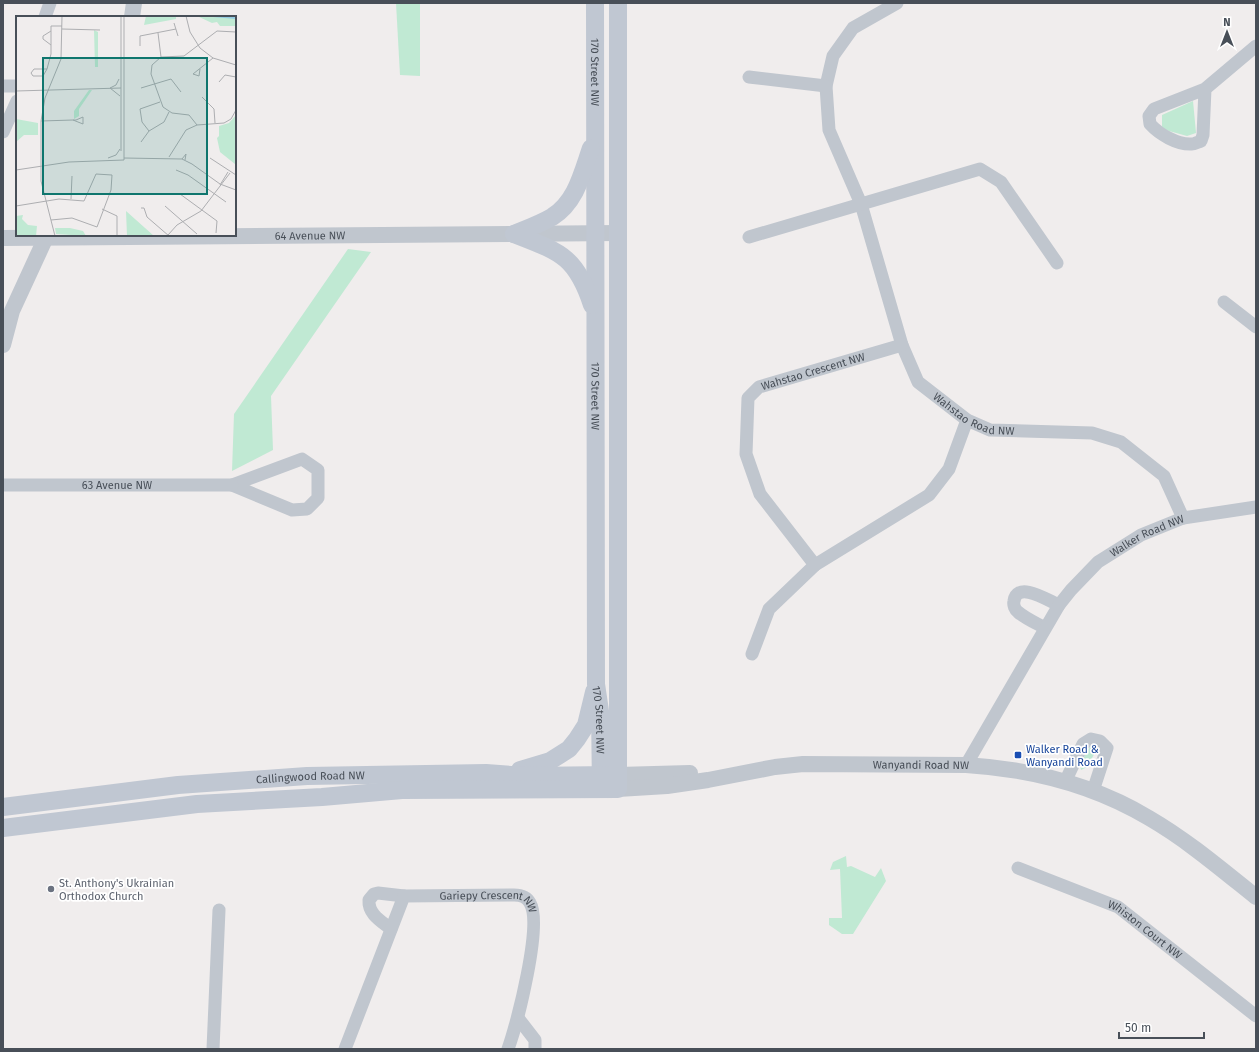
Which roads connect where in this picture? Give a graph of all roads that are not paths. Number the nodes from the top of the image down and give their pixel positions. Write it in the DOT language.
graph roads {
  1 [pos="50,3"];
  2 [pos="134,3"];
  3 [pos="596,3"];
  4 [pos="618,3"];
  5 [pos="897,3"];
  6 [pos="45,16"];
  7 [pos="132,16"];
  8 [pos="1256,46"];
  9 [pos="750,77"];
  10 [pos="3,86"];
  11 [pos="16,86"];
  12 [pos="826,86"];
  13 [pos="1205,89"];
  14 [pos="16,103"];
  15 [pos="3,132"];
  16 [pos="596,134"];
  17 [pos="861,204"];
  18 [pos="618,233"];
  19 [pos="514,234"];
  20 [pos="596,234"];
  21 [pos="236,235"];
  22 [pos="47,236"];
  23 [pos="749,237"];
  24 [pos="3,238"];
  25 [pos="1057,263"];
  26 [pos="1224,302"];
  27 [pos="596,316"];
  28 [pos="1256,327"];
  29 [pos="3,345"];
  30 [pos="902,345"];
  31 [pos="967,420"];
  32 [pos="232,485"];
  33 [pos="3,486"];
  34 [pos="1256,507"];
  35 [pos="1183,518"];
  36 [pos="815,565"];
  37 [pos="1059,605"];
  38 [pos="1045,628"];
  39 [pos="752,654"];
  40 [pos="596,684"];
  41 [pos="966,765"];
  42 [pos="486,773"];
  43 [pos="609,782"];
  44 [pos="1065,782"];
  45 [pos="1093,791"];
  46 [pos="3,807"];
  47 [pos="3,828"];
  48 [pos="1018,868"];
  49 [pos="404,896"];
  50 [pos="1256,897"];
  51 [pos="219,910"];
  52 [pos="391,930"];
  53 [pos="1256,1016"];
  54 [pos="518,1018"];
  55 [pos="213,1049"];
  56 [pos="345,1049"];
  57 [pos="508,1049"];
  58 [pos="535,1049"];
  1 -- 6 [label="street"];
  2 -- 7 [label="street"];
  3 -- 16 [label="main road, 170 Street NW"];
  4 -- 18 [label="main road, 170 Street NW"];
  5 -- 12 [label="street, Wahstao Road NW"];
  8 -- 13 [label="street"];
  9 -- 12 [label="street"];
  10 -- 11 [label="street"];
  12 -- 17 [label="street, Wahstao Road NW"];
  13 -- 13 [label="street"];
  14 -- 15 [label="street"];
  16 -- 19 [label="main road"];
  16 -- 20 [label="main road, 170 Street NW"];
  17 -- 23 [label="street"];
  17 -- 25 [label="street"];
  17 -- 30 [label="street, Wahstao Road NW"];
  18 -- 20 [label="street, 64 Avenue NW"];
  18 -- 43 [label="main road, 170 Street NW"];
  19 -- 20 [label="street, 64 Avenue NW"];
  19 -- 21 [label="street, 64 Avenue NW"];
  19 -- 27 [label="main road"];
  20 -- 27 [label="main road, 170 Street NW"];
  22 -- 24 [label="street, 64 Avenue NW"];
  22 -- 29 [label="street"];
  26 -- 28 [label="street"];
  27 -- 40 [label="main road, 170 Street NW"];
  30 -- 31 [label="street, Wahstao Road NW"];
  30 -- 36 [label="street, Wahstao Crescent NW"];
  31 -- 35 [label="street, Wahstao Road NW"];
  31 -- 36 [label="street"];
  32 -- 32 [label="street, 63 Avenue NW"];
  32 -- 33 [label="street, 63 Avenue NW"];
  34 -- 35 [label="street, Walker Road NW"];
  35 -- 37 [label="street, Walker Road NW"];
  36 -- 39 [label="street"];
  37 -- 38 [label="street, Walker Road NW"];
  37 -- 38 [label="street"];
  38 -- 41 [label="street, Walker Road NW"];
  40 -- 42 [label="main road"];
  40 -- 43 [label="main road, 170 Street NW"];
  41 -- 43 [label="street, Wanyandi Road NW"];
  41 -- 44 [label="street, Wanyandi Road NW"];
  42 -- 43 [label="main road, Callingwood Road NW"];
  42 -- 46 [label="main road, Callingwood Road NW"];
  43 -- 47 [label="main road, Callingwood Road NW"];
  44 -- 45 [label="street, Wanyandi Road NW"];
  44 -- 45 [label="street"];
  45 -- 50 [label="street, Wanyandi Road NW"];
  48 -- 53 [label="street, Whiston Court NW"];
  49 -- 52 [label="street"];
  49 -- 52 [label="street, Gariepy Crescent NW"];
  49 -- 54 [label="street, Gariepy Crescent NW"];
  51 -- 55 [label="street"];
  52 -- 56 [label="street"];
  54 -- 57 [label="street, Gariepy Crescent NW"];
  54 -- 58 [label="street"];
}
